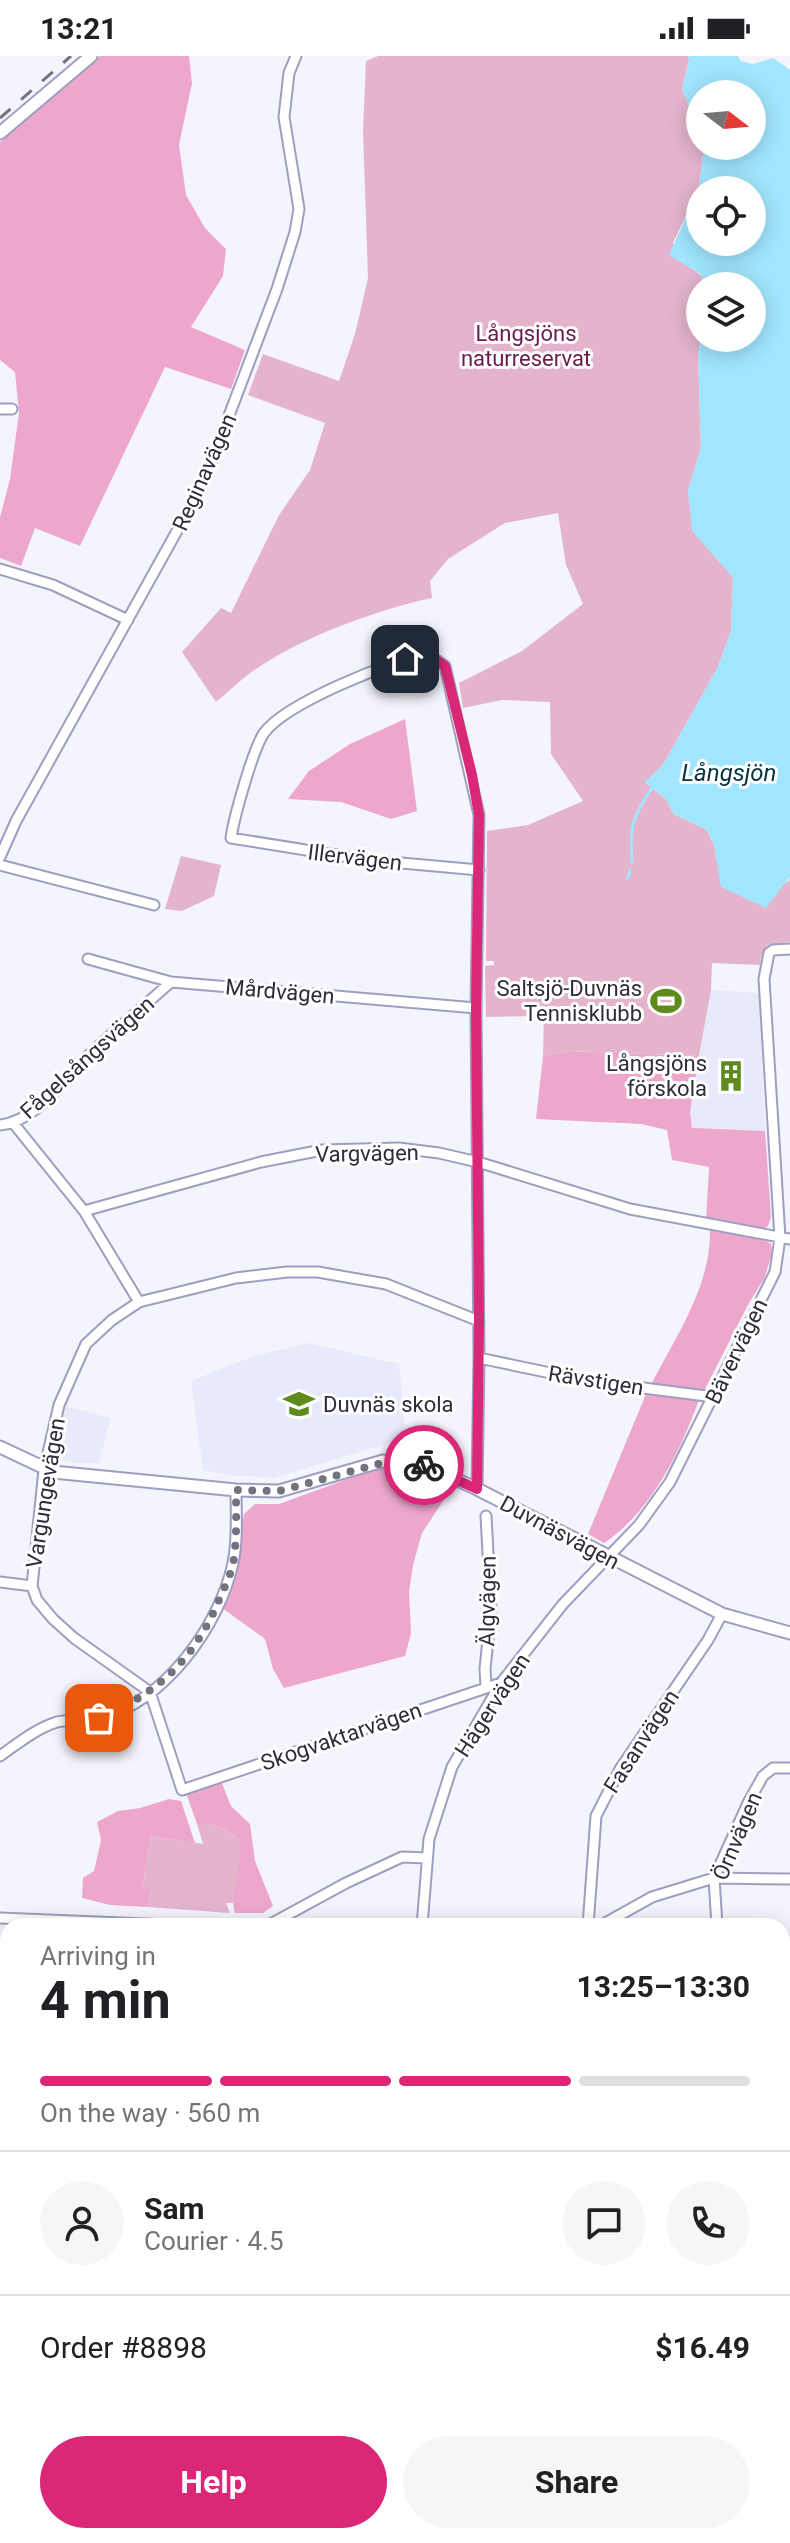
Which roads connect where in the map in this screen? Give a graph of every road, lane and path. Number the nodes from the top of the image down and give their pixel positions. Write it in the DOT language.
graph roads {
  1 [pos="91,56"];
  2 [pos="296,56"];
  3 [pos="0,133"];
  4 [pos="0,409"];
  5 [pos="12,409"];
  6 [pos="0,569"];
  7 [pos="128,620"];
  8 [pos="0,857"];
  9 [pos="0,865"];
  10 [pos="479,870"];
  11 [pos="154,905"];
  12 [pos="790,949"];
  13 [pos="88,959"];
  14 [pos="171,982"];
  15 [pos="476,1008"];
  16 [pos="14,1124"];
  17 [pos="0,1125"];
  18 [pos="478,1162"];
  19 [pos="84,1211"];
  20 [pos="785,1238"];
  21 [pos="139,1302"];
  22 [pos="479,1321"];
  23 [pos="479,1358"];
  24 [pos="714,1397"];
  25 [pos="0,1447"];
  26 [pos="44,1470"];
  27 [pos="477,1489"];
  28 [pos="236,1490"];
  29 [pos="486,1516"];
  30 [pos="607,1557"];
  31 [pos="0,1582"];
  32 [pos="32,1586"];
  33 [pos="722,1614"];
  34 [pos="790,1633"];
  35 [pos="501,1683"];
  36 [pos="486,1687"];
  37 [pos="150,1692"];
  38 [pos="0,1756"];
  39 [pos="790,1768"];
  40 [pos="426,1858"];
  41 [pos="714,1878"];
  42 [pos="790,1879"];
  43 [pos="2,1916"];
  44 [pos="40,1918"];
  45 [pos="282,1918"];
  46 [pos="422,1918"];
  47 [pos="589,1918"];
  48 [pos="614,1918"];
  49 [pos="716,1918"];
  1 -- 3 [label="street"];
  2 -- 7 [label="street, Reginavägen"];
  4 -- 5 [label="street"];
  6 -- 7 [label="street"];
  7 -- 8 [label="street, Reginavägen"];
  9 -- 11 [label="street"];
  10 -- 10 [label="street, Illervägen"];
  10 -- 15 [label="street"];
  12 -- 20 [label="street, Bävervägen"];
  13 -- 14 [label="street, Mårdvägen"];
  14 -- 15 [label="street, Mårdvägen"];
  14 -- 16 [label="street, Fågelsångsvägen"];
  15 -- 18 [label="street"];
  16 -- 17 [label="street, Fågelsångsvägen"];
  16 -- 19 [label="street"];
  18 -- 19 [label="street, Vargvägen"];
  18 -- 20 [label="street, Vargvägen"];
  18 -- 22 [label="street"];
  19 -- 21 [label="street"];
  20 -- 24 [label="street, Bävervägen"];
  21 -- 22 [label="street, Vargungevägen"];
  21 -- 26 [label="street, Vargungevägen"];
  22 -- 23 [label="street"];
  23 -- 24 [label="street, Rävstigen"];
  23 -- 27 [label="street"];
  24 -- 30 [label="street, Bävervägen"];
  25 -- 26 [label="street, Duvnäsvägen"];
  26 -- 28 [label="street, Duvnäsvägen"];
  26 -- 32 [label="street, Vargungevägen"];
  27 -- 28 [label="street, Duvnäsvägen"];
  27 -- 30 [label="street, Duvnäsvägen"];
  28 -- 37 [label="street"];
  29 -- 36 [label="street, Älgvägen"];
  30 -- 33 [label="street, Duvnäsvägen"];
  30 -- 35 [label="street, Hägervägen"];
  31 -- 32 [label="street"];
  32 -- 37 [label="street"];
  33 -- 34 [label="street, Duvnäsvägen"];
  33 -- 47 [label="street, Fasanvägen"];
  35 -- 36 [label="street, Skogvaktarvägen"];
  35 -- 40 [label="street, Hägervägen"];
  36 -- 37 [label="street, Skogvaktarvägen"];
  37 -- 38 [label="street"];
  39 -- 41 [label="street, Örnvägen"];
  40 -- 45 [label="street"];
  40 -- 46 [label="street, Hägervägen"];
  41 -- 42 [label="street"];
  41 -- 48 [label="street"];
  41 -- 49 [label="street, Örnvägen"];
  43 -- 44 [label="street"];
}
